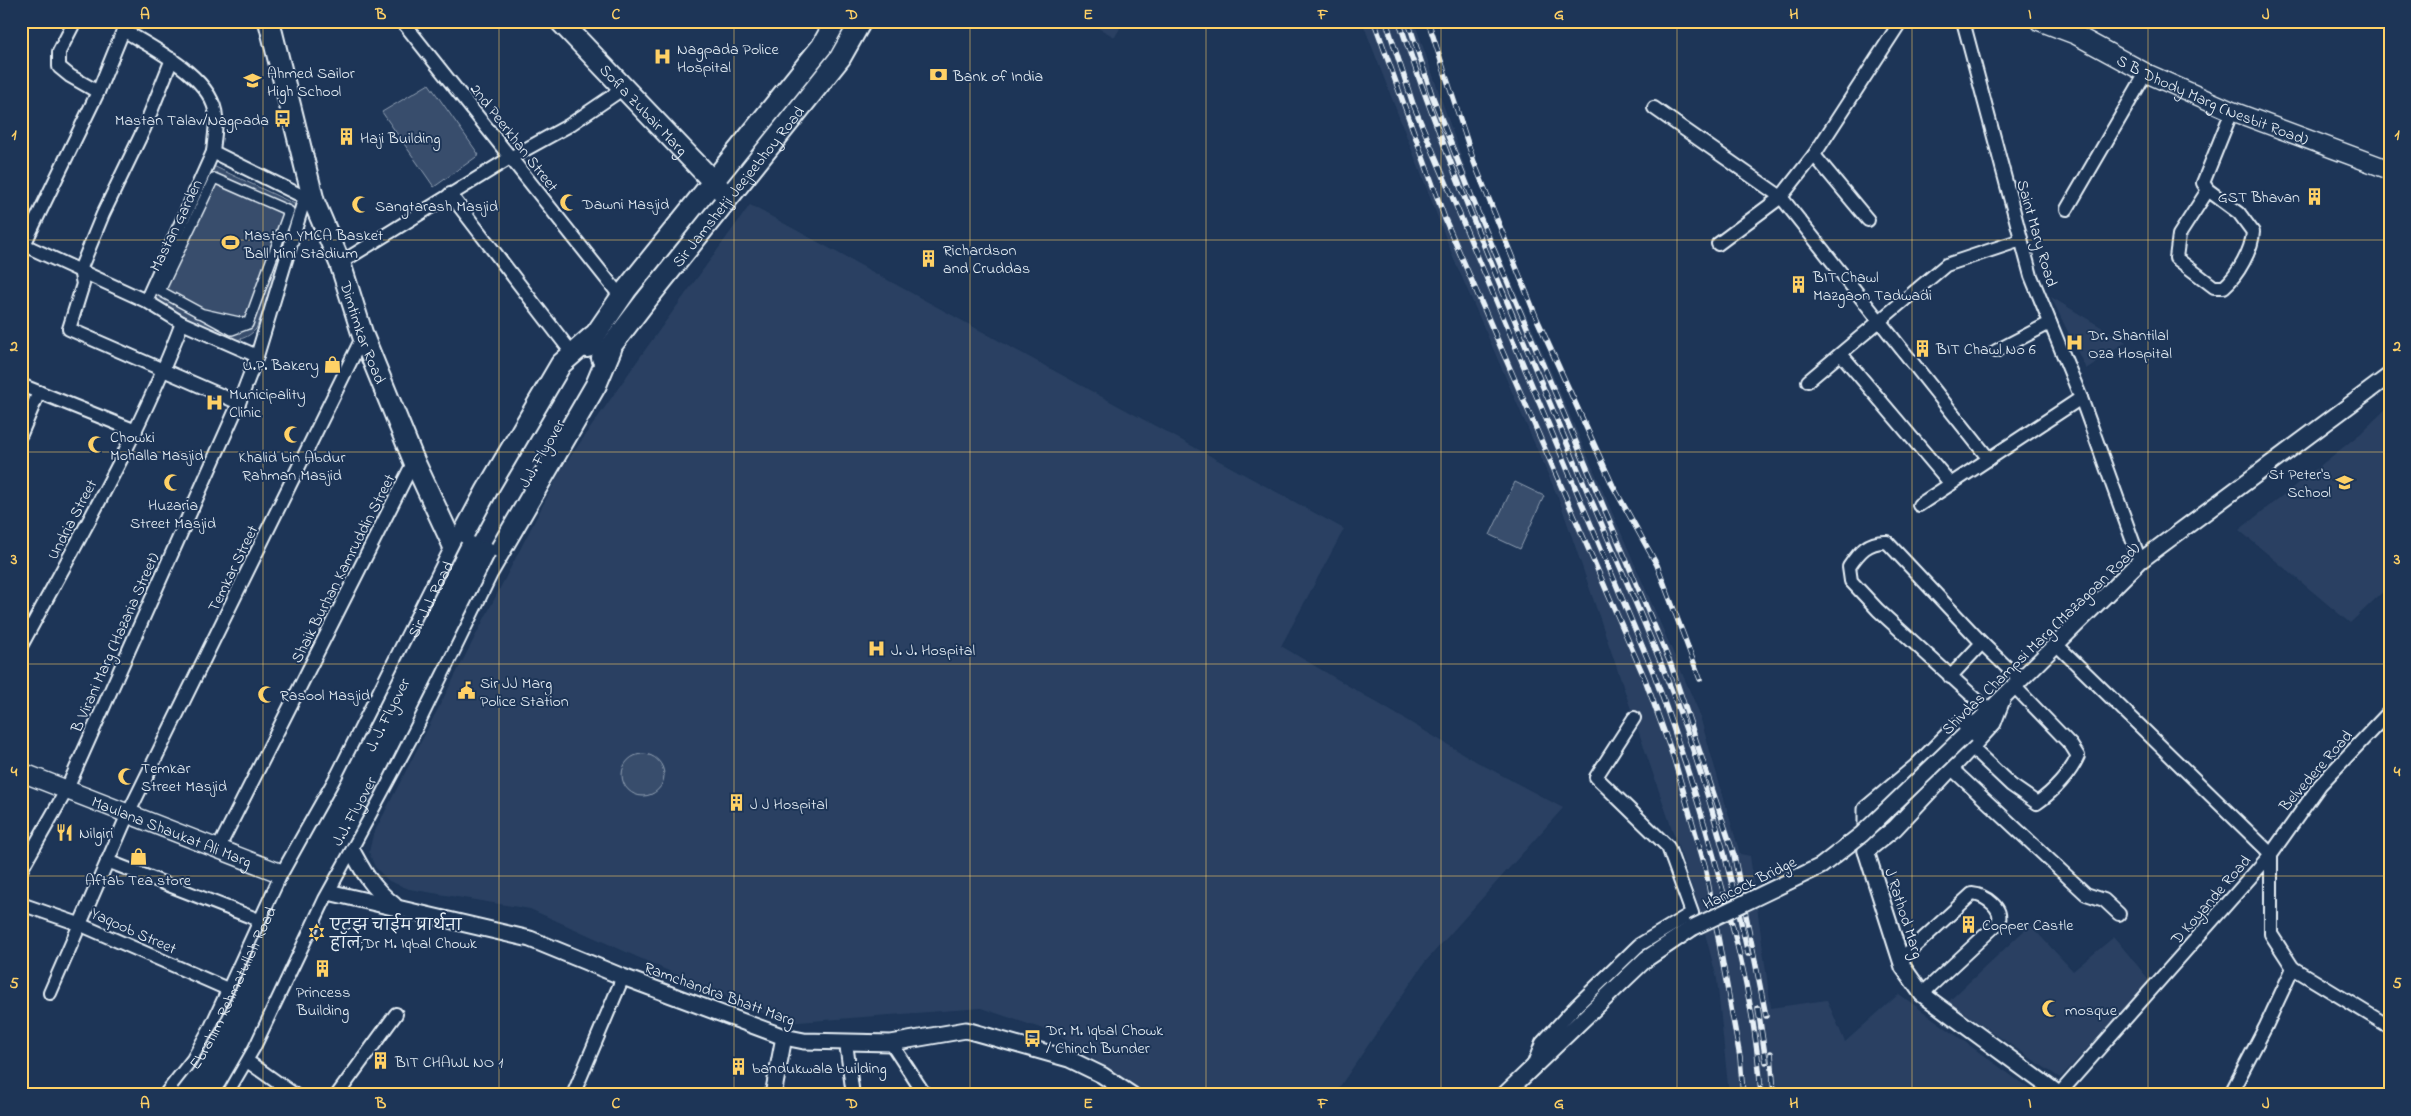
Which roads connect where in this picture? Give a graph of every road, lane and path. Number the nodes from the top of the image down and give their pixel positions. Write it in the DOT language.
graph roads {
  1 [pos="75,21"];
  2 [pos="269,21"];
  3 [pos="402,21"];
  4 [pos="560,21"];
  5 [pos="836,21"];
  6 [pos="861,21"];
  7 [pos="1901,21"];
  8 [pos="1964,21"];
  9 [pos="2039,21"];
  10 [pos="125,26"];
  11 [pos="172,59"];
  12 [pos="2146,73"];
  13 [pos="624,88"];
  14 [pos="98,92"];
  15 [pos="1654,108"];
  16 [pos="2232,111"];
  17 [pos="213,152"];
  18 [pos="1814,155"];
  19 [pos="510,158"];
  20 [pos="2390,170"];
  21 [pos="714,182"];
  22 [pos="2208,190"];
  23 [pos="450,194"];
  24 [pos="1781,197"];
  25 [pos="729,198"];
  26 [pos="310,200"];
  27 [pos="2067,209"];
  28 [pos="1868,220"];
  29 [pos="2021,240"];
  30 [pos="1718,244"];
  31 [pos="23,248"];
  32 [pos="340,263"];
  33 [pos="80,270"];
  34 [pos="621,297"];
  35 [pos="146,301"];
  36 [pos="199,313"];
  37 [pos="1881,320"];
  38 [pos="182,323"];
  39 [pos="2050,323"];
  40 [pos="364,336"];
  41 [pos="594,336"];
  42 [pos="611,349"];
  43 [pos="1996,352"];
  44 [pos="572,353"];
  45 [pos="1841,354"];
  46 [pos="256,356"];
  47 [pos="164,371"];
  48 [pos="2390,375"];
  49 [pos="1808,381"];
  50 [pos="21,384"];
  51 [pos="39,392"];
  52 [pos="2081,398"];
  53 [pos="239,403"];
  54 [pos="136,431"];
  55 [pos="21,434"];
  56 [pos="1989,459"];
  57 [pos="414,462"];
  58 [pos="1951,484"];
  59 [pos="1919,505"];
  60 [pos="470,549"];
  61 [pos="2140,561"];
  62 [pos="1982,643"];
  63 [pos="2057,645"];
  64 [pos="21,646"];
  65 [pos="1950,677"];
  66 [pos="2013,687"];
  67 [pos="1988,710"];
  68 [pos="2390,711"];
  69 [pos="1634,718"];
  70 [pos="1976,724"];
  71 [pos="1968,741"];
  72 [pos="1951,768"];
  73 [pos="21,772"];
  74 [pos="66,791"];
  75 [pos="128,814"];
  76 [pos="350,845"];
  77 [pos="218,849"];
  78 [pos="1866,851"];
  79 [pos="2271,854"];
  80 [pos="107,861"];
  81 [pos="1820,866"];
  82 [pos="21,870"];
  83 [pos="286,876"];
  84 [pos="324,891"];
  85 [pos="21,904"];
  86 [pos="399,909"];
  87 [pos="2119,914"];
  88 [pos="264,922"];
  89 [pos="79,924"];
  90 [pos="1900,959"];
  91 [pos="2294,968"];
  92 [pos="623,977"];
  93 [pos="232,991"];
  94 [pos="50,993"];
  95 [pos="1922,994"];
  96 [pos="396,1014"];
  97 [pos="2390,1027"];
  98 [pos="784,1037"];
  99 [pos="846,1043"];
  100 [pos="891,1043"];
  101 [pos="244,1058"];
  102 [pos="1532,1068"];
  103 [pos="1513,1091"];
  104 [pos="170,1095"];
  105 [pos="186,1095"];
  106 [pos="205,1095"];
  107 [pos="221,1095"];
  108 [pos="295,1095"];
  109 [pos="337,1095"];
  110 [pos="572,1095"];
  111 [pos="773,1095"];
  112 [pos="853,1095"];
  113 [pos="925,1095"];
  114 [pos="1132,1095"];
  115 [pos="2060,1095"];
  116 [pos="2230,1095"];
  1 -- 14 [label="street"];
  2 -- 26 [label="main road, Dimtimkar Road"];
  3 -- 19 [label="street, 2nd Peerkhan Street"];
  4 -- 13 [label="main road, Sofia Zubair Marg"];
  5 -- 21 [label="main road, Sir Jamshetji Jeejeebhoy Road"];
  6 -- 25 [label="main road, Sir Jamshetji Jeejeebhoy Road"];
  7 -- 18 [label="street"];
  8 -- 29 [label="street, Saint Mary Road"];
  9 -- 12 [label="main road, S B Dhody Marg (Nesbit Road)"];
  10 -- 11 [label="street"];
  10 -- 14 [label="street"];
  11 -- 17 [label="street"];
  11 -- 33 [label="street"];
  12 -- 16 [label="main road, S B Dhody Marg (Nesbit Road)"];
  12 -- 27 [label="street"];
  13 -- 19 [label="street"];
  13 -- 21 [label="main road, Sofia Zubair Marg"];
  14 -- 31 [label="street"];
  15 -- 24 [label="street"];
  16 -- 20 [label="main road, S B Dhody Marg (Nesbit Road)"];
  16 -- 22 [label="street"];
  17 -- 26 [label="street"];
  17 -- 35 [label="street"];
  18 -- 24 [label="street"];
  18 -- 28 [label="street"];
  19 -- 23 [label="street"];
  19 -- 34 [label="street, 2nd Peerkhan Street"];
  21 -- 25 [label="main road, Sofia Zubair Marg"];
  21 -- 34 [label="main road, Sir Jamshetji Jeejeebhoy Road"];
  22 -- 22 [label="street"];
  23 -- 32 [label="street"];
  23 -- 44 [label="street"];
  24 -- 30 [label="street"];
  24 -- 37 [label="street"];
  25 -- 42 [label="main road, Sir Jamshetji Jeejeebhoy Road"];
  26 -- 32 [label="main road, Dimtimkar Road"];
  26 -- 46 [label="street, B Virani Marg (Hazaria Street)"];
  29 -- 37 [label="street"];
  29 -- 39 [label="street, Saint Mary Road"];
  31 -- 33 [label="street"];
  32 -- 40 [label="main road, Dimtimkar Road"];
  33 -- 35 [label="street"];
  33 -- 47 [label="street"];
  34 -- 41 [label="main road, Sir Jamshetji Jeejeebhoy Road"];
  35 -- 38 [label="street"];
  36 -- 36 [label="street, Mastan Garden"];
  37 -- 45 [label="street"];
  37 -- 56 [label="street"];
  38 -- 46 [label="street"];
  38 -- 47 [label="street, Undria Street"];
  39 -- 43 [label="street"];
  39 -- 52 [label="street, Saint Mary Road"];
  40 -- 57 [label="main road, Dimtimkar Road"];
  40 -- 75 [label="street, Temkar Street"];
  41 -- 44 [label="main road, Sir J.J. Road"];
  41 -- 60 [label="main road, J. J. Flyover"];
  42 -- 60 [label="main road, J.J. Flyover"];
  42 -- 76 [label="main road"];
  44 -- 60 [label="main road, Sir J.J. Road"];
  45 -- 49 [label="street"];
  45 -- 58 [label="street"];
  46 -- 53 [label="street, B Virani Marg (Hazaria Street)"];
  47 -- 53 [label="street"];
  47 -- 54 [label="street, Undria Street"];
  48 -- 61 [label="street, Shivdas Champsi Marg (Mazagoan Road)"];
  50 -- 51 [label="street"];
  51 -- 54 [label="street"];
  51 -- 55 [label="street"];
  52 -- 56 [label="street"];
  52 -- 61 [label="street, Saint Mary Road"];
  53 -- 74 [label="street, B Virani Marg (Hazaria Street)"];
  54 -- 64 [label="street, Undria Street"];
  56 -- 58 [label="street"];
  57 -- 60 [label="main road, Dimtimkar Road"];
  57 -- 77 [label="street, Shaik Burhan Kamruddin Street"];
  58 -- 59 [label="street"];
  60 -- 83 [label="main road, Sir J.J. Road"];
  60 -- 105 [label="main road, J. J. Flyover, bridge"];
  60 -- 106 [label="main road, J.J. Flyover, bridge"];
  61 -- 63 [label="street, Shivdas Champsi Marg (Mazagoan Road)"];
  62 -- 65 [label="street"];
  62 -- 65 [label="street"];
  62 -- 66 [label="street"];
  63 -- 66 [label="street, Shivdas Champsi Marg (Mazagoan Road)"];
  63 -- 79 [label="street"];
  65 -- 67 [label="street"];
  66 -- 67 [label="street, Shivdas Champsi Marg (Mazagoan Road)"];
  66 -- 71 [label="street"];
  66 -- 71 [label="street"];
  67 -- 70 [label="street, Shivdas Champsi Marg (Mazagoan Road)"];
  68 -- 79 [label="street, Belvedere Road"];
  69 -- 102 [label="street"];
  70 -- 71 [label="street, Shivdas Champsi Marg (Mazagoan Road)"];
  70 -- 78 [label="street, J Rathod Marg"];
  71 -- 72 [label="street"];
  71 -- 81 [label="street, Shivdas Champsi Marg (Mazagoan Road), bridge"];
  72 -- 78 [label="street"];
  72 -- 87 [label="street"];
  73 -- 74 [label="main road, Maulana Shaukat Ali Marg"];
  74 -- 75 [label="main road, Maulana Shaukat Ali Marg"];
  74 -- 82 [label="street, B Virani Marg (Hazaria Street)"];
  75 -- 77 [label="main road, Maulana Shaukat Ali Marg"];
  75 -- 80 [label="street, Temkar Street"];
  76 -- 84 [label="main road"];
  76 -- 86 [label="street"];
  77 -- 83 [label="main road, Maulana Shaukat Ali Marg"];
  78 -- 90 [label="street, J Rathod Marg"];
  79 -- 91 [label="street, D Koyande Road"];
  79 -- 115 [label="street, D Koyande Road"];
  80 -- 88 [label="street"];
  80 -- 89 [label="street, Temkar Street"];
  81 -- 102 [label="street, Hancock Bridge, bridge"];
  83 -- 84 [label="main road, Maulana Shaukat Ali Marg"];
  83 -- 88 [label="main road, Ebrahim Rehmatullah Road"];
  84 -- 86 [label="street, Ramchandra Bhatt Marg"];
  84 -- 101 [label="main road"];
  85 -- 89 [label="street, Yaqoob Street"];
  86 -- 92 [label="street, Ramchandra Bhatt Marg"];
  88 -- 93 [label="main road, Ebrahim Rehmatullah Road"];
  89 -- 93 [label="street, Yaqoob Street"];
  89 -- 94 [label="street, Temkar Street"];
  90 -- 95 [label="street, J Rathod Marg"];
  90 -- 95 [label="street"];
  91 -- 97 [label="street"];
  91 -- 116 [label="street"];
  92 -- 98 [label="street, Ramchandra Bhatt Marg"];
  92 -- 110 [label="street"];
  93 -- 104 [label="main road, Ebrahim Rehmatullah Road"];
  95 -- 115 [label="street, J Rathod Marg"];
  96 -- 109 [label="street"];
  98 -- 99 [label="street, Ramchandra Bhatt Marg"];
  98 -- 111 [label="street"];
  99 -- 100 [label="street, Ramchandra Bhatt Marg"];
  99 -- 112 [label="street"];
  100 -- 113 [label="street"];
  100 -- 114 [label="street, Ramchandra Bhatt Marg"];
  101 -- 107 [label="main road"];
  101 -- 108 [label="street"];
  102 -- 103 [label="street, Hancock Bridge"];
}
